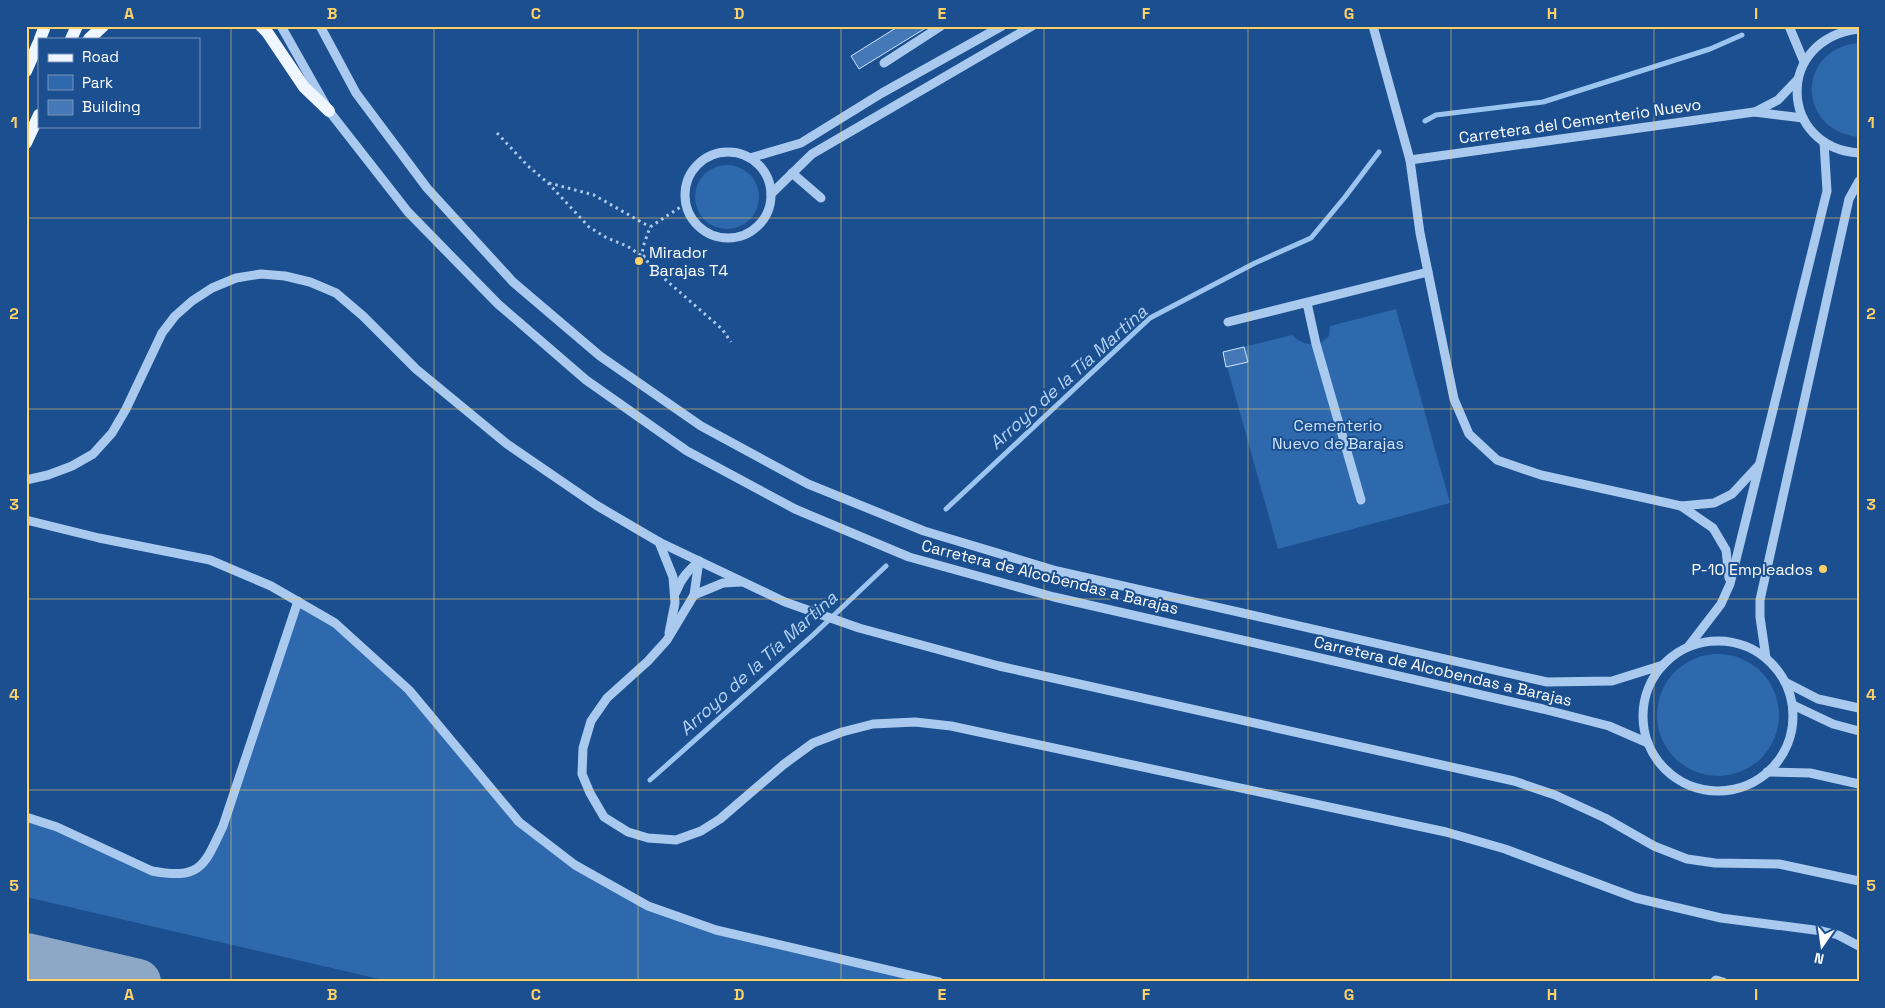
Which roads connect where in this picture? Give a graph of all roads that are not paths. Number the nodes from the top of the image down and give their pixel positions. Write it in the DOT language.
graph roads {
  1 [pos="45,26"];
  2 [pos="77,26"];
  3 [pos="102,26"];
  4 [pos="261,26"];
  5 [pos="281,26"];
  6 [pos="320,26"];
  7 [pos="941,26"];
  8 [pos="1002,26"];
  9 [pos="1032,26"];
  10 [pos="1373,26"];
  11 [pos="1789,26"];
  12 [pos="1846,29"];
  13 [pos="1859,30"];
  14 [pos="40,38"];
  15 [pos="71,38"];
  16 [pos="90,38"];
  17 [pos="38,42"];
  18 [pos="1804,62"];
  19 [pos="884,63"];
  20 [pos="26,71"];
  21 [pos="1798,79"];
  22 [pos="329,111"];
  23 [pos="1754,112"];
  24 [pos="38,117"];
  25 [pos="1803,118"];
  26 [pos="40,128"];
  27 [pos="28,138"];
  28 [pos="1824,142"];
  29 [pos="1859,153"];
  30 [pos="750,158"];
  31 [pos="1410,160"];
  32 [pos="792,173"];
  33 [pos="1859,181"];
  34 [pos="771,194"];
  35 [pos="822,198"];
  36 [pos="1428,272"];
  37 [pos="1307,303"];
  38 [pos="1228,322"];
  39 [pos="1759,466"];
  40 [pos="26,480"];
  41 [pos="1360,500"];
  42 [pos="1681,506"];
  43 [pos="26,520"];
  44 [pos="659,542"];
  45 [pos="700,561"];
  46 [pos="744,582"];
  47 [pos="1730,584"];
  48 [pos="675,595"];
  49 [pos="694,595"];
  50 [pos="298,601"];
  51 [pos="667,640"];
  52 [pos="1688,647"];
  53 [pos="1766,658"];
  54 [pos="1663,665"];
  55 [pos="1785,682"];
  56 [pos="1793,705"];
  57 [pos="1859,708"];
  58 [pos="1859,731"];
  59 [pos="1648,743"];
  60 [pos="1768,772"];
  61 [pos="1859,784"];
  62 [pos="26,817"];
  63 [pos="1859,881"];
  64 [pos="1859,946"];
  65 [pos="940,982"];
  66 [pos="1714,982"];
  67 [pos="1723,982"];
  1 -- 14 [label="main road"];
  2 -- 15 [label="main road"];
  3 -- 16 [label="main road"];
  4 -- 22 [label="main road"];
  5 -- 22 [label="street, Carretera de Alcobendas a Barajas"];
  6 -- 54 [label="street, Carretera de Alcobendas a Barajas"];
  7 -- 19 [label="street"];
  8 -- 30 [label="street"];
  9 -- 32 [label="street"];
  10 -- 31 [label="street"];
  11 -- 18 [label="street"];
  12 -- 13 [label="street"];
  12 -- 18 [label="street"];
  17 -- 20 [label="main road"];
  18 -- 21 [label="street"];
  21 -- 23 [label="street, Carretera del Cementerio Nuevo"];
  21 -- 25 [label="street"];
  22 -- 59 [label="street, Carretera de Alcobendas a Barajas"];
  23 -- 25 [label="street, Carretera del Cementerio Nuevo"];
  23 -- 31 [label="street, Carretera del Cementerio Nuevo"];
  24 -- 27 [label="main road"];
  25 -- 28 [label="street"];
  26 -- 27 [label="main road"];
  28 -- 29 [label="street"];
  28 -- 39 [label="street"];
  30 -- 34 [label="street"];
  30 -- 34 [label="street"];
  31 -- 36 [label="street"];
  32 -- 34 [label="street"];
  32 -- 35 [label="street"];
  33 -- 53 [label="street"];
  36 -- 37 [label="street"];
  36 -- 42 [label="street"];
  37 -- 38 [label="street"];
  37 -- 41 [label="street"];
  39 -- 42 [label="street"];
  39 -- 47 [label="street"];
  40 -- 44 [label="street"];
  42 -- 47 [label="street"];
  43 -- 50 [label="street"];
  44 -- 45 [label="street"];
  44 -- 48 [label="street"];
  45 -- 46 [label="street"];
  45 -- 48 [label="street"];
  45 -- 49 [label="street"];
  46 -- 49 [label="street"];
  46 -- 63 [label="street"];
  47 -- 52 [label="street"];
  48 -- 51 [label="street"];
  49 -- 51 [label="street"];
  50 -- 62 [label="street"];
  50 -- 65 [label="street"];
  51 -- 64 [label="street"];
  52 -- 53 [label="street"];
  52 -- 54 [label="street"];
  53 -- 55 [label="street"];
  54 -- 59 [label="street"];
  55 -- 56 [label="street"];
  55 -- 57 [label="street"];
  56 -- 58 [label="street"];
  56 -- 60 [label="street"];
  59 -- 60 [label="street"];
  60 -- 61 [label="street"];
  66 -- 67 [label="street"];
}
